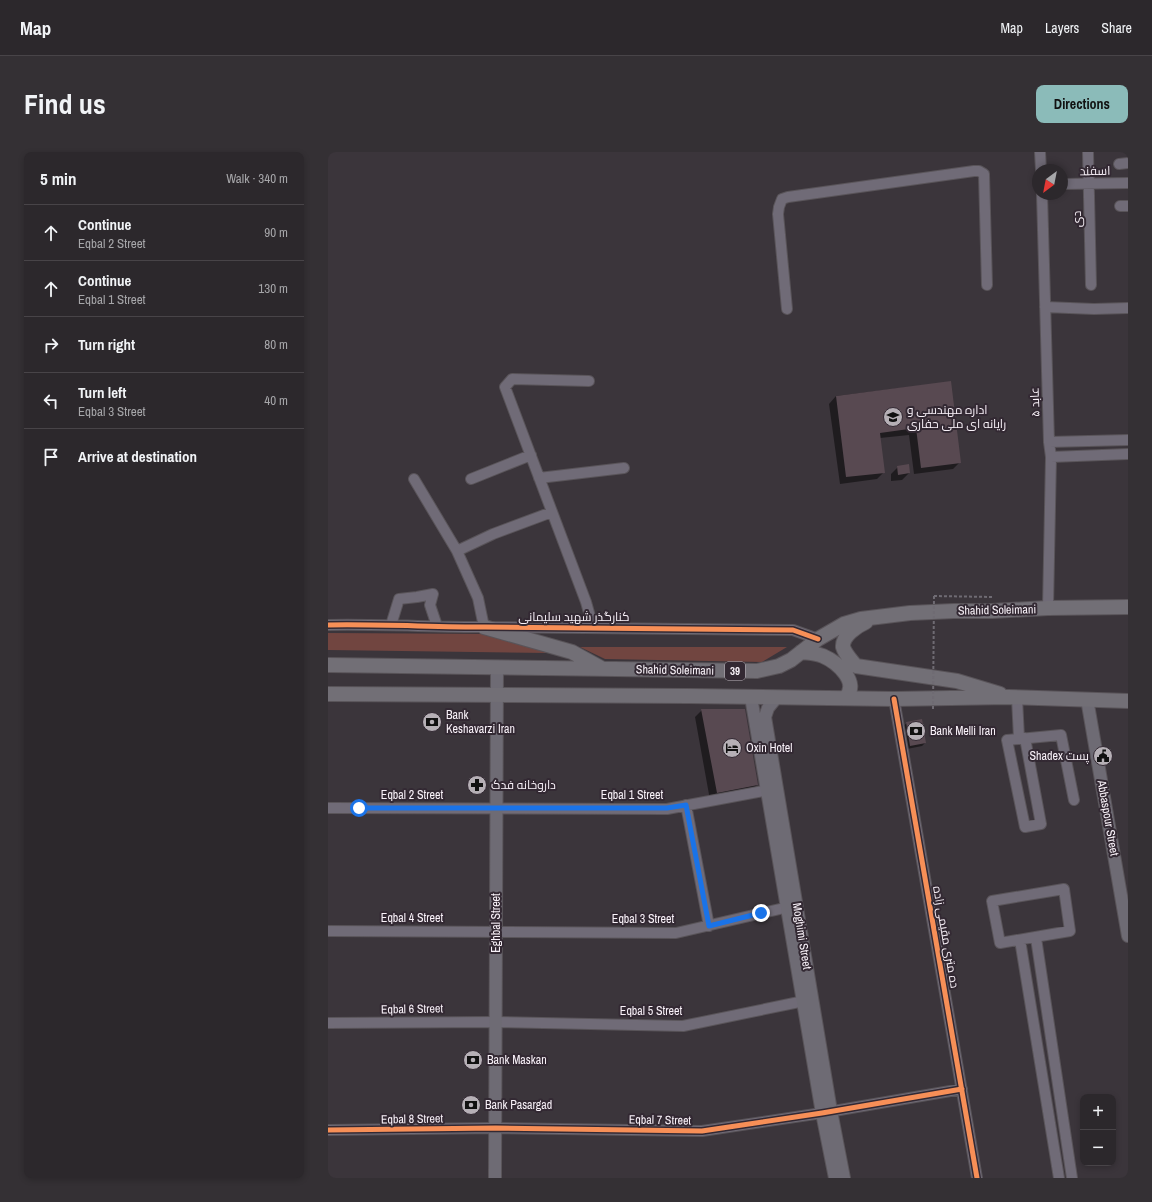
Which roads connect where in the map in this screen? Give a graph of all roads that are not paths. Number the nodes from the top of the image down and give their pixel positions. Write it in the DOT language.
graph roads {
  1 [pos="1040,152"];
  2 [pos="1088,152"];
  3 [pos="1041,164"];
  4 [pos="1128,183"];
  5 [pos="1068,184"];
  6 [pos="1090,184"];
  7 [pos="1042,200"];
  8 [pos="987,285"];
  9 [pos="1091,285"];
  10 [pos="1045,307"];
  11 [pos="1128,308"];
  12 [pos="787,309"];
  13 [pos="589,381"];
  14 [pos="1128,440"];
  15 [pos="1049,442"];
  16 [pos="1128,454"];
  17 [pos="531,456"];
  18 [pos="1051,457"];
  19 [pos="624,468"];
  20 [pos="540,478"];
  21 [pos="414,479"];
  22 [pos="471,479"];
  23 [pos="552,512"];
  24 [pos="457,550"];
  25 [pos="1128,607"];
  26 [pos="1048,608"];
  27 [pos="879,617"];
  28 [pos="328,625"];
  29 [pos="391,625"];
  30 [pos="438,626"];
  31 [pos="484,627"];
  32 [pos="593,627"];
  33 [pos="818,639"];
  34 [pos="801,652"];
  35 [pos="328,665"];
  36 [pos="497,668"];
  37 [pos="603,669"];
  38 [pos="328,694"];
  39 [pos="496,695"];
  40 [pos="751,697"];
  41 [pos="777,698"];
  42 [pos="846,698"];
  43 [pos="1012,698"];
  44 [pos="894,699"];
  45 [pos="1087,699"];
  46 [pos="1128,701"];
  47 [pos="1022,738"];
  48 [pos="772,790"];
  49 [pos="1074,800"];
  50 [pos="686,805"];
  51 [pos="328,808"];
  52 [pos="496,809"];
  53 [pos="792,906"];
  54 [pos="709,926"];
  55 [pos="328,931"];
  56 [pos="496,931"];
  57 [pos="1128,936"];
  58 [pos="1036,938"];
  59 [pos="1020,940"];
  60 [pos="808,1000"];
  61 [pos="496,1022"];
  62 [pos="328,1023"];
  63 [pos="962,1089"];
  64 [pos="827,1112"];
  65 [pos="496,1128"];
  66 [pos="328,1130"];
  67 [pos="495,1178"];
  68 [pos="835,1178"];
  69 [pos="844,1178"];
  70 [pos="978,1178"];
  71 [pos="1059,1178"];
  72 [pos="1072,1178"];
  1 -- 3 [label="street"];
  2 -- 6 [label="street, دی"];
  4 -- 6 [label="street, اسفند"];
  5 -- 6 [label="street, اسفند"];
  6 -- 9 [label="street, دی"];
  7 -- 10 [label="street, عابد ۵"];
  8 -- 12 [label="street"];
  10 -- 11 [label="street"];
  10 -- 15 [label="street, عابد ۵"];
  13 -- 17 [label="street"];
  14 -- 15 [label="street"];
  15 -- 18 [label="street, عابد ۵"];
  16 -- 18 [label="street"];
  17 -- 20 [label="street"];
  17 -- 22 [label="street"];
  18 -- 26 [label="street, عابد ۵"];
  19 -- 20 [label="street"];
  20 -- 23 [label="street"];
  21 -- 24 [label="street"];
  23 -- 24 [label="street"];
  23 -- 32 [label="street"];
  24 -- 31 [label="street"];
  25 -- 26 [label="highway, Shahid Soleimani / 39"];
  26 -- 27 [label="highway, Shahid Soleimani / 39"];
  27 -- 33 [label="highway, Shahid Soleimani / 39"];
  27 -- 43 [label="highway"];
  28 -- 29 [label="street, کنارگذر شهید سلیمانی"];
  29 -- 30 [label="street, کنارگذر شهید سلیمانی"];
  29 -- 30 [label="street"];
  30 -- 31 [label="street, کنارگذر شهید سلیمانی"];
  31 -- 32 [label="street, کنارگذر شهید سلیمانی"];
  31 -- 37 [label="highway"];
  32 -- 33 [label="street, کنارگذر شهید سلیمانی"];
  33 -- 34 [label="highway, Shahid Soleimani / 39"];
  34 -- 37 [label="highway, Shahid Soleimani / 39"];
  34 -- 42 [label="highway"];
  35 -- 36 [label="highway, Shahid Soleimani / 39"];
  36 -- 37 [label="highway, Shahid Soleimani / 39"];
  36 -- 39 [label="main road, Eghbal Street"];
  38 -- 39 [label="highway, 39"];
  39 -- 40 [label="highway, 39"];
  39 -- 52 [label="main road, Eghbal Street"];
  40 -- 41 [label="highway, 39"];
  40 -- 48 [label="main road, Moghimi Street"];
  41 -- 42 [label="highway, 39"];
  41 -- 48 [label="main road, Moghimi Street"];
  42 -- 44 [label="highway, 39"];
  43 -- 44 [label="highway, 39"];
  43 -- 45 [label="highway, 39"];
  43 -- 47 [label="street"];
  44 -- 63 [label="street, ده متری مقیمی زاده"];
  45 -- 46 [label="highway, 39"];
  45 -- 57 [label="main road, Abbaspour Street"];
  47 -- 47 [label="street"];
  47 -- 49 [label="street"];
  48 -- 50 [label="street, Eqbal 1 Street"];
  48 -- 53 [label="main road, Moghimi Street"];
  50 -- 52 [label="street, Eqbal 1 Street"];
  50 -- 54 [label="street"];
  51 -- 52 [label="street, Eqbal 2 Street"];
  52 -- 56 [label="main road, Eghbal Street"];
  53 -- 54 [label="street, Eqbal 3 Street"];
  53 -- 60 [label="main road, Moghimi Street"];
  54 -- 56 [label="street, Eqbal 3 Street"];
  55 -- 56 [label="street, Eqbal 4 Street"];
  56 -- 61 [label="main road, Eghbal Street"];
  58 -- 59 [label="street"];
  58 -- 59 [label="street"];
  58 -- 72 [label="street"];
  59 -- 71 [label="street"];
  60 -- 61 [label="street, Eqbal 5 Street"];
  60 -- 64 [label="main road, Moghimi Street"];
  61 -- 62 [label="street, Eqbal 6 Street"];
  61 -- 65 [label="main road, Eghbal Street"];
  63 -- 64 [label="street, Eqbal 7 Street"];
  63 -- 70 [label="street, ده متری مقیمی زاده"];
  64 -- 65 [label="street, Eqbal 7 Street"];
  64 -- 68 [label="main road, Moghimi Street"];
  64 -- 69 [label="main road, Moghimi Street"];
  65 -- 66 [label="street, Eqbal 8 Street"];
  65 -- 67 [label="main road, Eghbal Street"];
}
